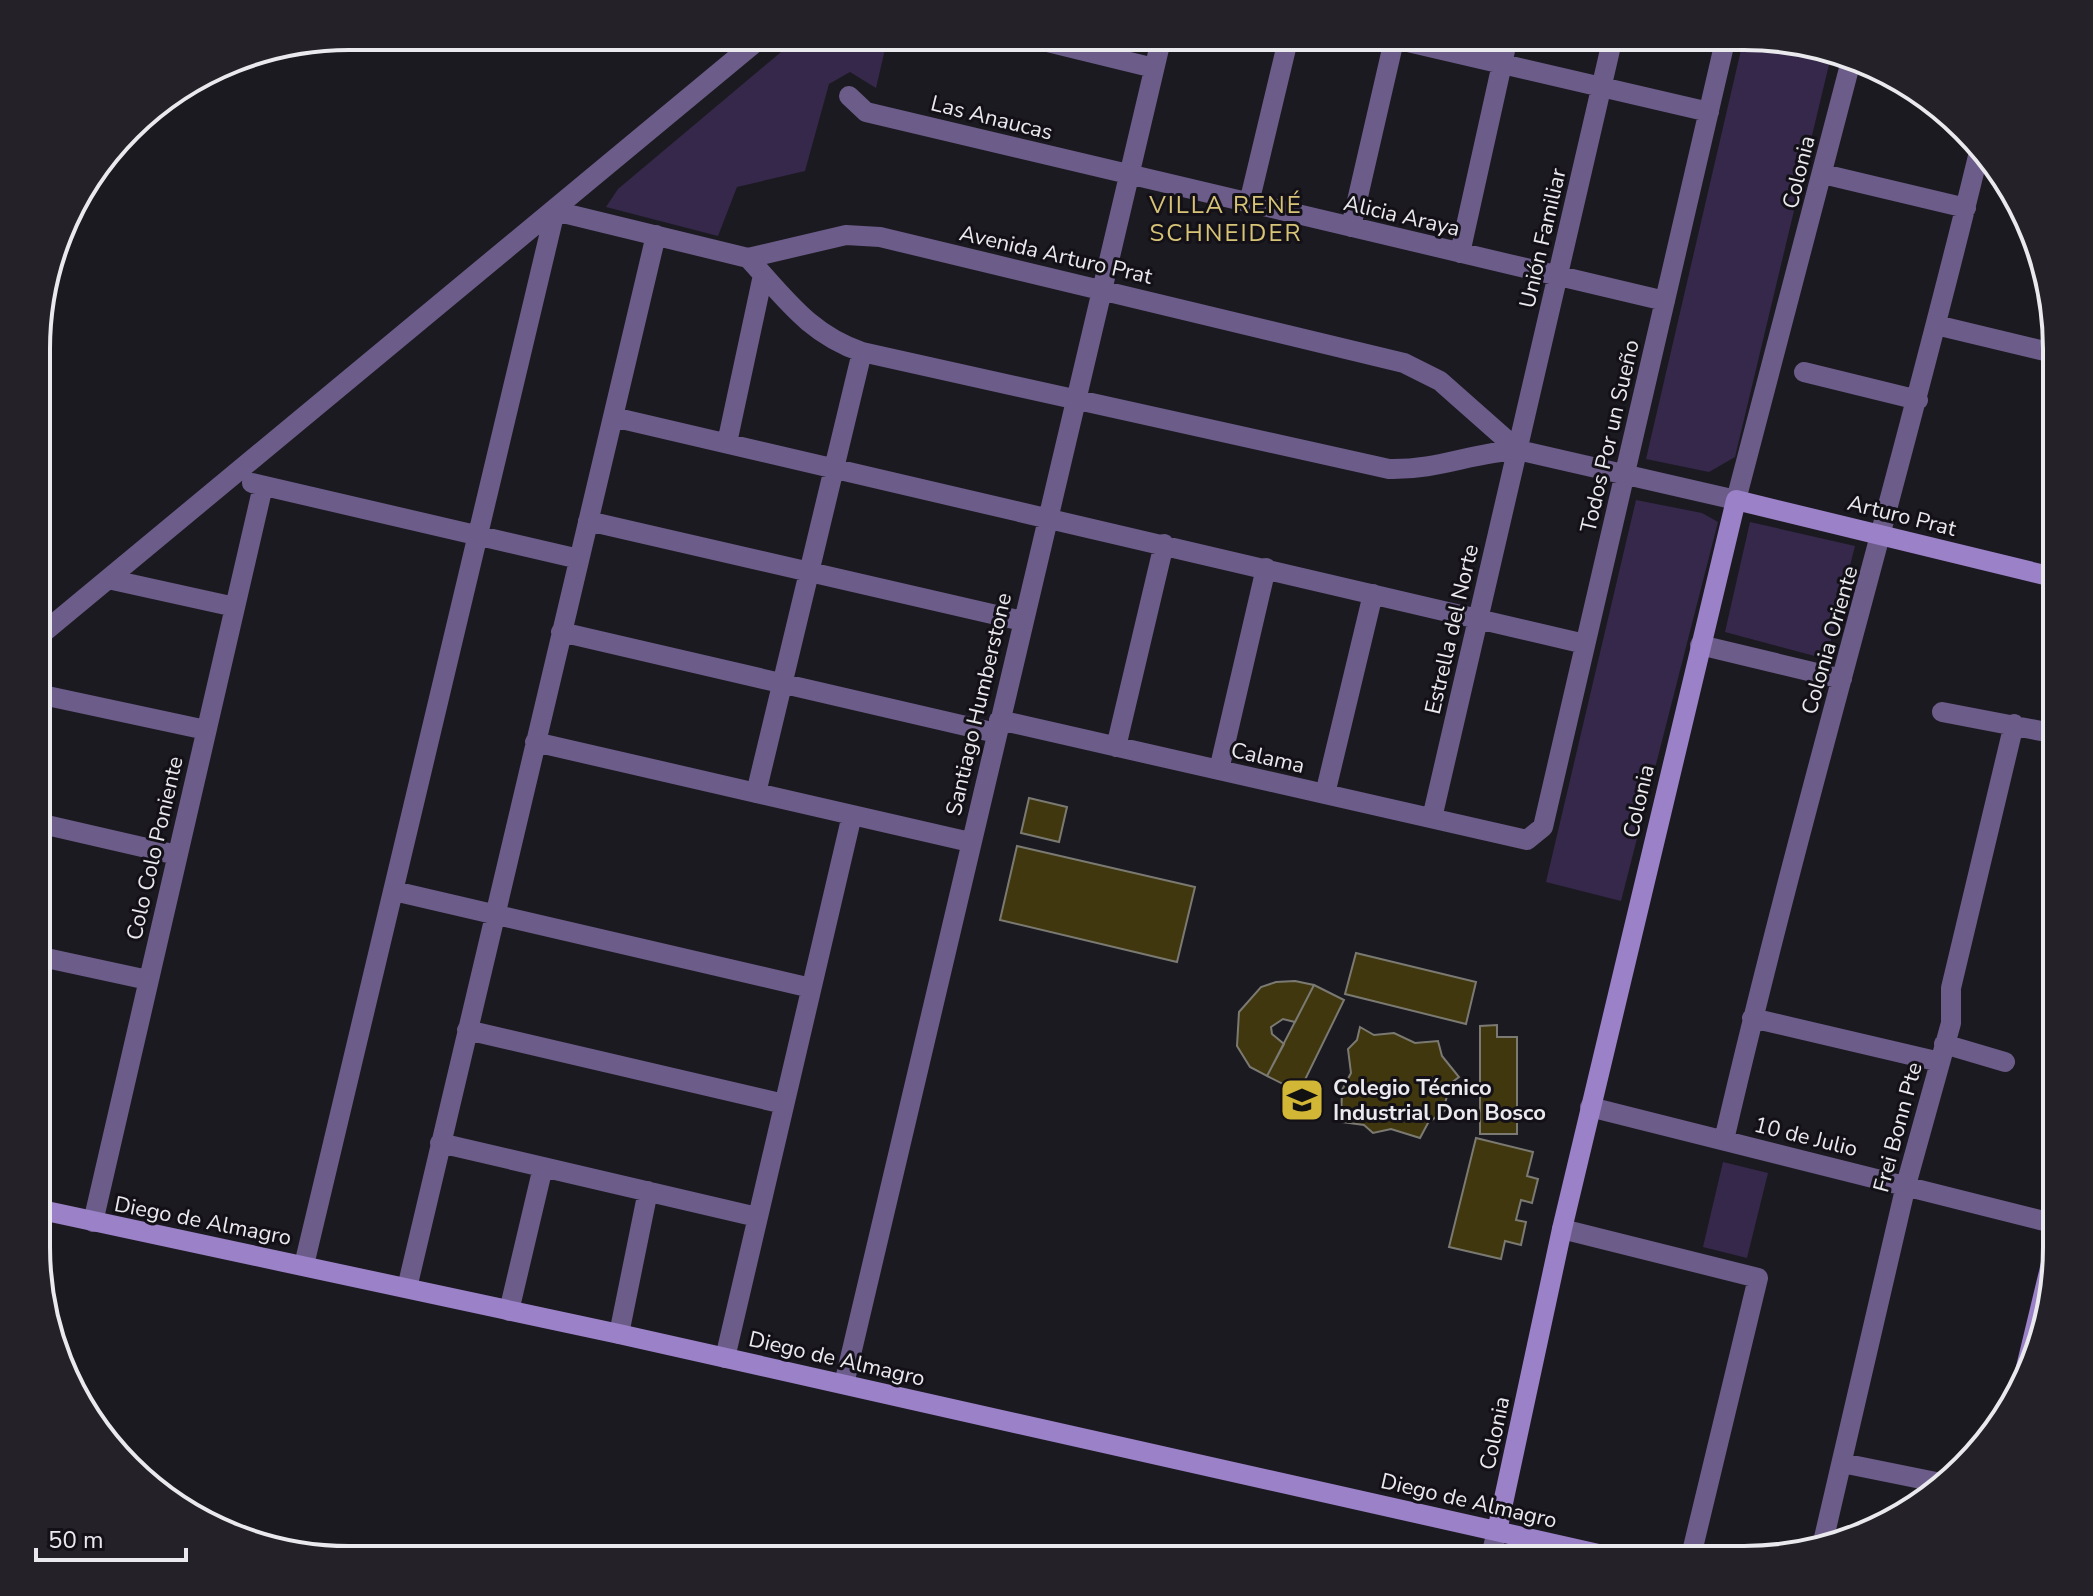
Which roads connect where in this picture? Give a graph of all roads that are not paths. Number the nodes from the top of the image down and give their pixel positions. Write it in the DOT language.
graph roads {
  1 [pos="746,50"];
  2 [pos="1080,50"];
  3 [pos="1158,50"];
  4 [pos="1286,50"];
  5 [pos="1388,50"];
  6 [pos="1444,50"];
  7 [pos="1505,50"];
  8 [pos="1610,50"];
  9 [pos="1723,50"];
  10 [pos="1502,64"];
  11 [pos="1154,68"];
  12 [pos="1849,69"];
  13 [pos="1601,87"];
  14 [pos="849,96"];
  15 [pos="1709,112"];
  16 [pos="1977,162"];
  17 [pos="1823,174"];
  18 [pos="1129,175"];
  19 [pos="1249,203"];
  20 [pos="1966,208"];
  21 [pos="555,211"];
  22 [pos="1351,227"];
  23 [pos="656,235"];
  24 [pos="1460,253"];
  25 [pos="748,258"];
  26 [pos="763,275"];
  27 [pos="1557,276"];
  28 [pos="1102,288"];
  29 [pos="1665,301"];
  30 [pos="1936,325"];
  31 [pos="2043,351"];
  32 [pos="862,352"];
  33 [pos="1804,372"];
  34 [pos="1076,397"];
  35 [pos="1918,400"];
  36 [pos="613,417"];
  37 [pos="727,443"];
  38 [pos="1518,450"];
  39 [pos="834,468"];
  40 [pos="1625,474"];
  41 [pos="231,478"];
  42 [pos="263,486"];
  43 [pos="1736,500"];
  44 [pos="1047,517"];
  45 [pos="588,521"];
  46 [pos="478,535"];
  47 [pos="1883,535"];
  48 [pos="1164,544"];
  49 [pos="579,559"];
  50 [pos="1266,568"];
  51 [pos="809,572"];
  52 [pos="2043,575"];
  53 [pos="108,579"];
  54 [pos="1373,594"];
  55 [pos="235,607"];
  56 [pos="1478,619"];
  57 [pos="1022,621"];
  58 [pos="50,627"];
  59 [pos="561,632"];
  60 [pos="1585,644"];
  61 [pos="1700,645"];
  62 [pos="1842,679"];
  63 [pos="783,683"];
  64 [pos="50,697"];
  65 [pos="1942,712"];
  66 [pos="2014,724"];
  67 [pos="997,726"];
  68 [pos="206,730"];
  69 [pos="2043,731"];
  70 [pos="535,742"];
  71 [pos="1116,747"];
  72 [pos="1219,770"];
  73 [pos="756,793"];
  74 [pos="1325,794"];
  75 [pos="852,815"];
  76 [pos="1432,818"];
  77 [pos="50,826"];
  78 [pos="1527,840"];
  79 [pos="970,842"];
  80 [pos="177,855"];
  81 [pos="394,891"];
  82 [pos="494,914"];
  83 [pos="50,959"];
  84 [pos="148,980"];
  85 [pos="811,988"];
  86 [pos="1752,1018"];
  87 [pos="467,1030"];
  88 [pos="1942,1053"];
  89 [pos="2005,1062"];
  90 [pos="784,1104"];
  91 [pos="1590,1107"];
  92 [pos="1724,1140"];
  93 [pos="440,1143"];
  94 [pos="543,1167"];
  95 [pos="1906,1185"];
  96 [pos="648,1191"];
  97 [pos="50,1212"];
  98 [pos="757,1217"];
  99 [pos="2043,1221"];
  100 [pos="93,1222"];
  101 [pos="1562,1229"];
  102 [pos="304,1265"];
  103 [pos="407,1288"];
  104 [pos="509,1311"];
  105 [pos="619,1334"];
  106 [pos="725,1358"];
  107 [pos="844,1384"];
  108 [pos="1842,1463"];
  109 [pos="1930,1481"];
  110 [pos="1497,1531"];
  111 [pos="1825,1535"];
  112 [pos="1493,1546"];
  113 [pos="1563,1546"];
  114 [pos="1693,1546"];
  1 -- 21 [label="street"];
  2 -- 11 [label="street"];
  3 -- 11 [label="street, Santiago Humberstone"];
  4 -- 19 [label="street"];
  5 -- 22 [label="street"];
  6 -- 10 [label="street"];
  7 -- 10 [label="street"];
  8 -- 13 [label="street, Unión Familiar"];
  9 -- 15 [label="street, Todos Por un Sueño"];
  10 -- 13 [label="street"];
  10 -- 24 [label="street"];
  11 -- 18 [label="street, Santiago Humberstone"];
  12 -- 17 [label="street, Colonia"];
  13 -- 15 [label="street"];
  13 -- 27 [label="street, Unión Familiar"];
  14 -- 18 [label="street, Las Anaucas"];
  15 -- 29 [label="street, Todos Por un Sueño"];
  16 -- 20 [label="street, Colonia Oriente"];
  17 -- 20 [label="street"];
  17 -- 43 [label="street, Colonia"];
  18 -- 19 [label="street, Alicia Araya"];
  18 -- 28 [label="street, Santiago Humberstone"];
  19 -- 22 [label="street, Alicia Araya"];
  20 -- 30 [label="street, Colonia Oriente"];
  21 -- 23 [label="street, Avenida Arturo Prat"];
  21 -- 41 [label="street"];
  21 -- 46 [label="street"];
  22 -- 24 [label="street, Alicia Araya"];
  23 -- 25 [label="street, Avenida Arturo Prat"];
  23 -- 36 [label="street"];
  24 -- 27 [label="street, Alicia Araya"];
  25 -- 26 [label="street, Avenida Arturo Prat"];
  25 -- 28 [label="street, Avenida Arturo Prat"];
  26 -- 32 [label="street, Avenida Arturo Prat"];
  26 -- 37 [label="street"];
  27 -- 29 [label="street, Alicia Araya"];
  27 -- 38 [label="street, Unión Familiar"];
  28 -- 34 [label="street, Santiago Humberstone"];
  28 -- 38 [label="street, Avenida Arturo Prat"];
  29 -- 40 [label="street, Todos Por un Sueño"];
  30 -- 31 [label="street"];
  30 -- 35 [label="street, Colonia Oriente"];
  32 -- 34 [label="street, Avenida Arturo Prat"];
  32 -- 39 [label="street"];
  33 -- 35 [label="street"];
  34 -- 38 [label="street, Avenida Arturo Prat"];
  34 -- 44 [label="street, Santiago Humberstone"];
  35 -- 47 [label="street, Colonia Oriente"];
  36 -- 37 [label="street"];
  36 -- 45 [label="street"];
  37 -- 39 [label="street"];
  38 -- 40 [label="street, Avenida Arturo Prat"];
  38 -- 56 [label="street, Estrella del Norte"];
  39 -- 44 [label="street"];
  39 -- 51 [label="street"];
  40 -- 43 [label="street, Avenida Arturo Prat"];
  40 -- 60 [label="street, Todos Por un Sueño"];
  41 -- 42 [label="street"];
  41 -- 53 [label="street"];
  42 -- 46 [label="street"];
  42 -- 55 [label="street, Colo Colo Poniente"];
  43 -- 47 [label="street, Arturo Prat"];
  43 -- 61 [label="street, Colonia"];
  44 -- 48 [label="street"];
  44 -- 57 [label="street, Santiago Humberstone"];
  45 -- 49 [label="street"];
  45 -- 51 [label="street"];
  46 -- 49 [label="street"];
  46 -- 81 [label="street"];
  47 -- 52 [label="street, Arturo Prat"];
  47 -- 62 [label="street, Colonia Oriente"];
  48 -- 50 [label="street"];
  48 -- 71 [label="street"];
  49 -- 59 [label="street"];
  50 -- 54 [label="street"];
  50 -- 72 [label="street"];
  51 -- 57 [label="street"];
  51 -- 63 [label="street"];
  53 -- 55 [label="street"];
  53 -- 58 [label="street"];
  54 -- 56 [label="street"];
  54 -- 74 [label="street"];
  55 -- 68 [label="street, Colo Colo Poniente"];
  56 -- 60 [label="street"];
  56 -- 76 [label="street, Estrella del Norte"];
  57 -- 67 [label="street, Santiago Humberstone"];
  59 -- 63 [label="street, Calama"];
  59 -- 70 [label="street"];
  60 -- 78 [label="street, Todos Por un Sueño"];
  61 -- 62 [label="street"];
  61 -- 91 [label="street, Colonia"];
  62 -- 86 [label="street, Colonia Oriente"];
  63 -- 67 [label="street, Calama"];
  63 -- 73 [label="street"];
  64 -- 68 [label="street"];
  65 -- 66 [label="street"];
  66 -- 69 [label="street"];
  66 -- 88 [label="street, Frei Bonn Pte"];
  67 -- 71 [label="street, Calama"];
  67 -- 79 [label="street, Santiago Humberstone"];
  68 -- 80 [label="street, Colo Colo Poniente"];
  70 -- 73 [label="street"];
  70 -- 82 [label="street"];
  71 -- 72 [label="street, Calama"];
  72 -- 74 [label="street, Calama"];
  73 -- 75 [label="street"];
  74 -- 76 [label="street, Calama"];
  75 -- 79 [label="street"];
  75 -- 85 [label="street"];
  76 -- 78 [label="street, Calama"];
  77 -- 80 [label="street"];
  79 -- 107 [label="street, Santiago Humberstone"];
  80 -- 84 [label="street, Colo Colo Poniente"];
  81 -- 82 [label="street"];
  81 -- 102 [label="street"];
  82 -- 85 [label="street"];
  82 -- 87 [label="street"];
  83 -- 84 [label="street"];
  84 -- 100 [label="street, Colo Colo Poniente"];
  85 -- 90 [label="street"];
  86 -- 88 [label="street"];
  86 -- 92 [label="street, Colonia Oriente"];
  87 -- 90 [label="street"];
  87 -- 93 [label="street"];
  88 -- 89 [label="street"];
  88 -- 95 [label="street, Frei Bonn Pte"];
  90 -- 98 [label="street"];
  91 -- 92 [label="street, 10 de Julio"];
  91 -- 101 [label="street, Colonia"];
  92 -- 95 [label="street, 10 de Julio"];
  93 -- 94 [label="street"];
  93 -- 103 [label="street"];
  94 -- 96 [label="street"];
  94 -- 104 [label="street"];
  95 -- 99 [label="street, 10 de Julio"];
  95 -- 108 [label="street, Frei Bonn Pte"];
  96 -- 98 [label="street"];
  96 -- 105 [label="street"];
  97 -- 100 [label="street, Diego de Almagro"];
  98 -- 106 [label="street"];
  100 -- 102 [label="street, Diego de Almagro"];
  101 -- 110 [label="street, Colonia"];
  101 -- 114 [label="street"];
  102 -- 103 [label="street, Diego de Almagro"];
  103 -- 104 [label="street, Diego de Almagro"];
  104 -- 105 [label="street, Diego de Almagro"];
  105 -- 106 [label="street, Diego de Almagro"];
  106 -- 107 [label="street, Diego de Almagro"];
  107 -- 110 [label="street, Diego de Almagro"];
  108 -- 109 [label="street"];
  108 -- 111 [label="street, Frei Bonn Pte"];
  110 -- 112 [label="street, Colonia"];
  110 -- 113 [label="street, Diego de Almagro"];
}
